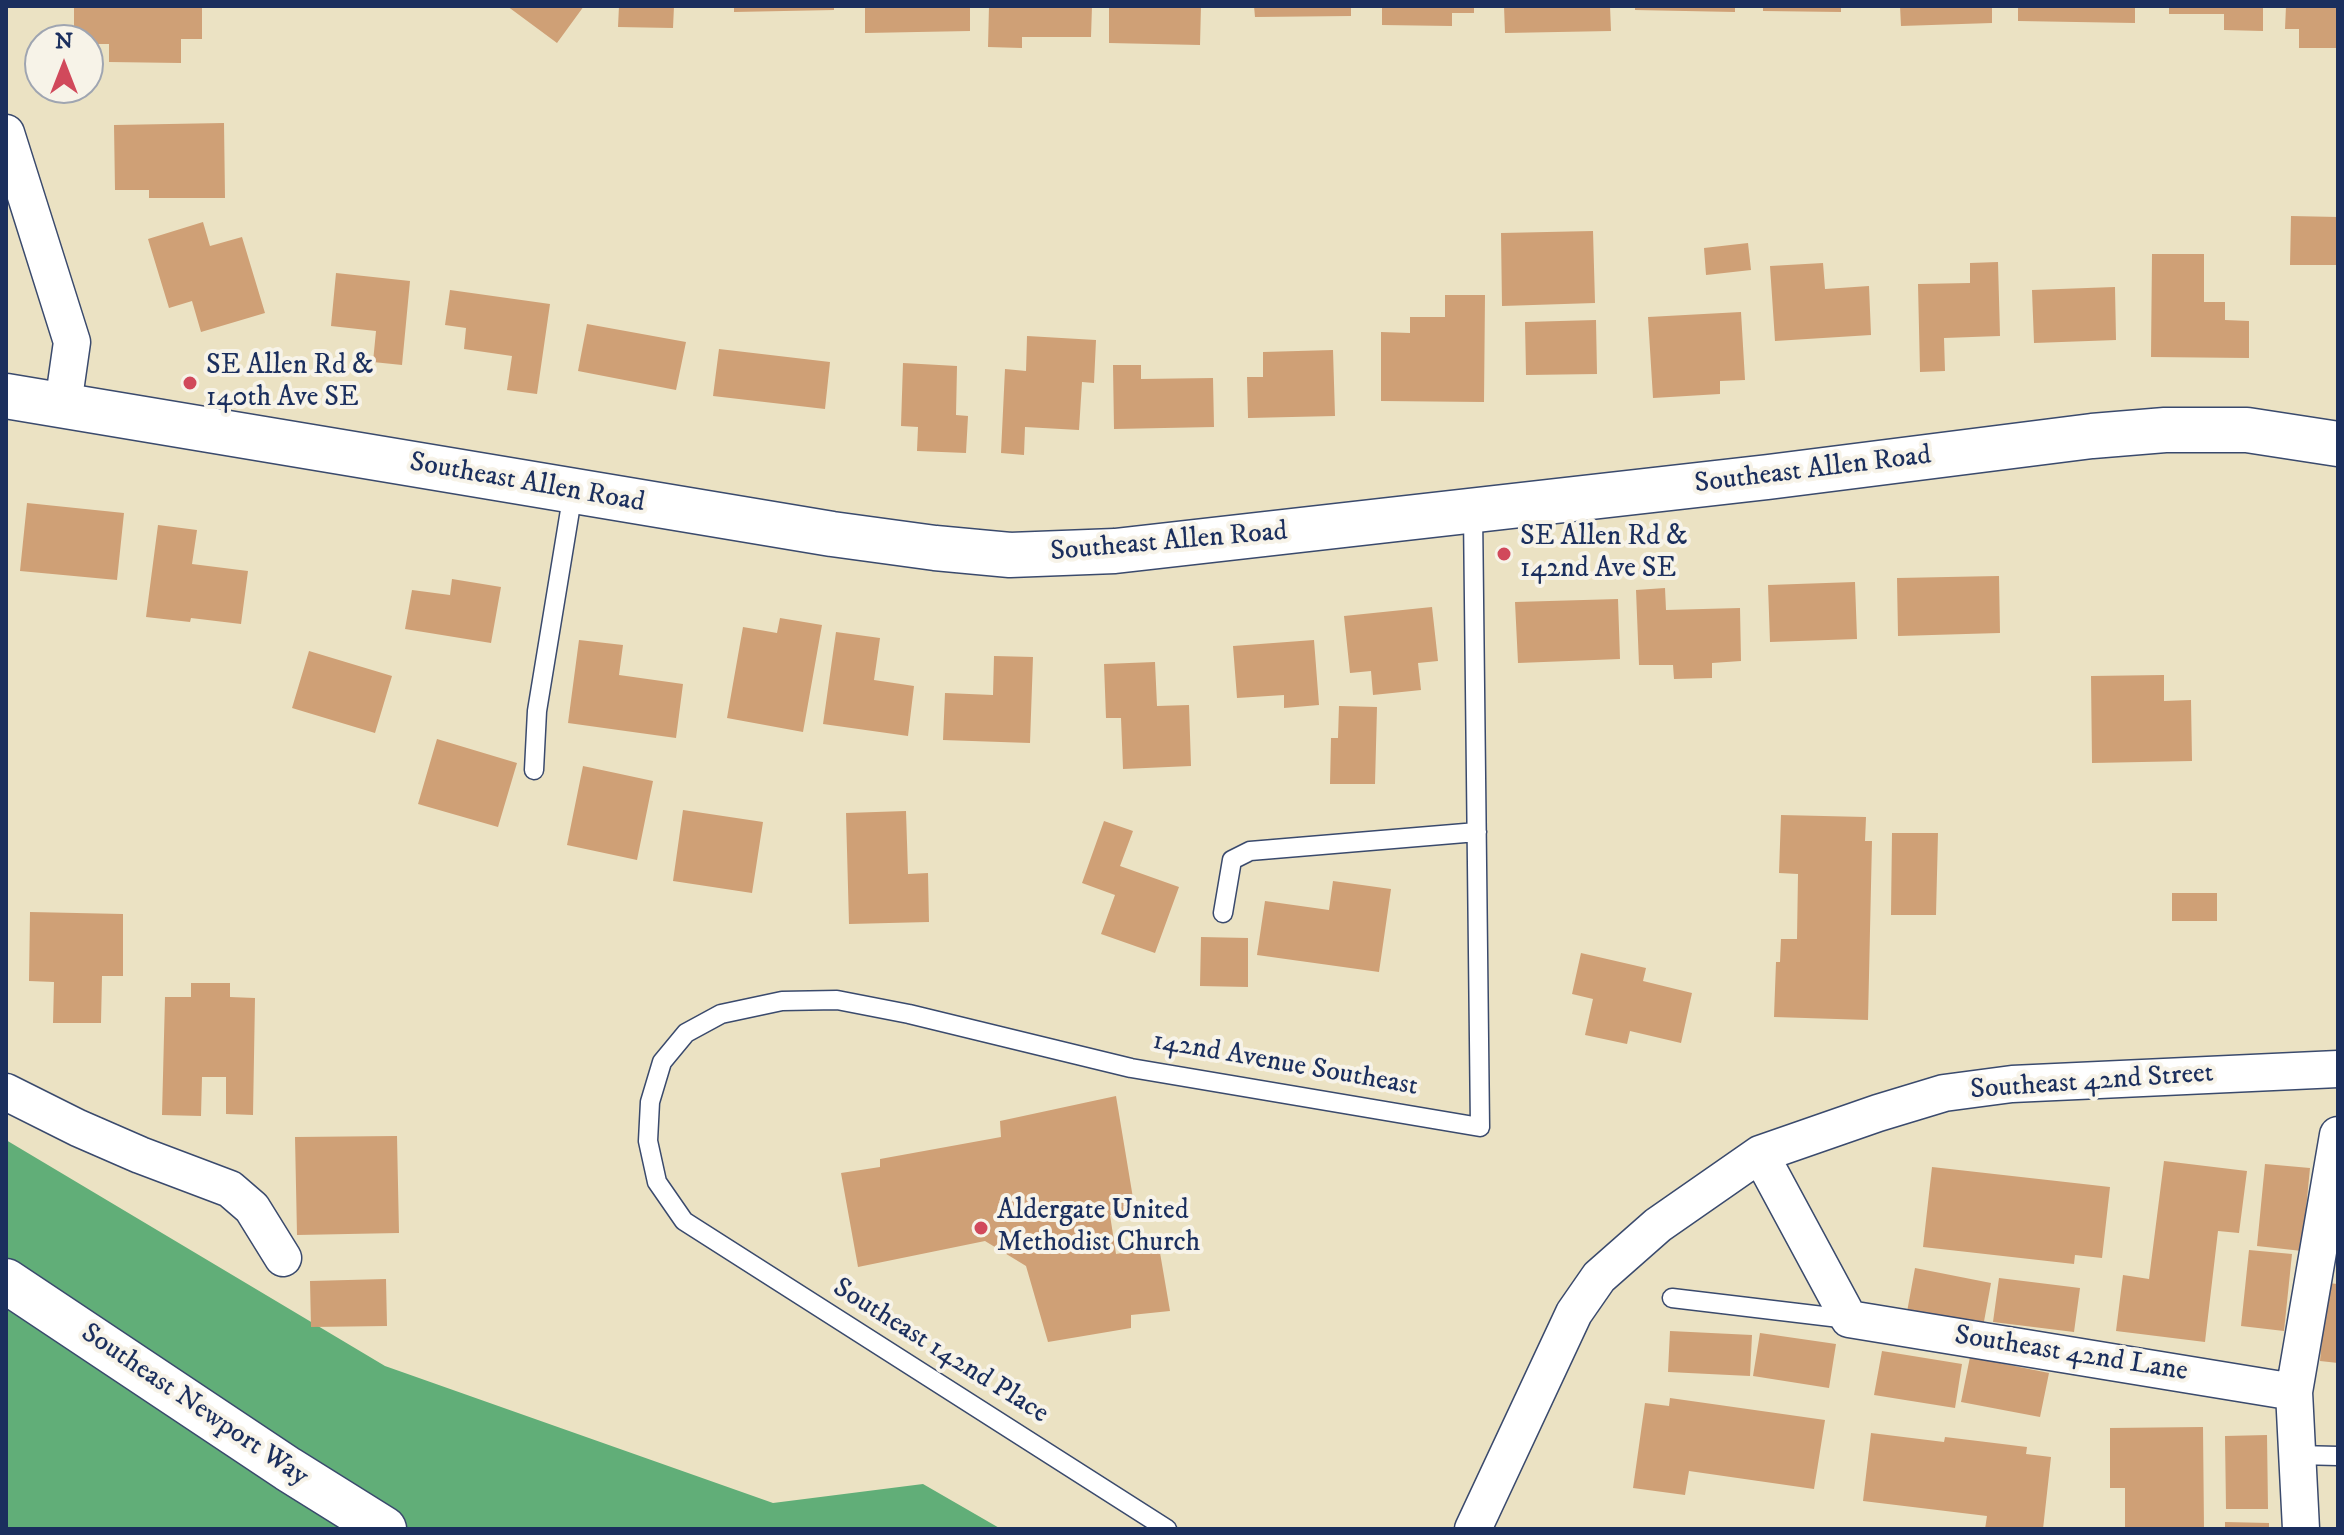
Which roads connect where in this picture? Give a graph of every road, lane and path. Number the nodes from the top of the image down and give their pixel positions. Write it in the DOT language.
graph roads {
  1 [pos="6,133"];
  2 [pos="6,396"];
  3 [pos="63,405"];
  4 [pos="2338,444"];
  5 [pos="573,492"];
  6 [pos="1473,512"];
  7 [pos="534,770"];
  8 [pos="1477,832"];
  9 [pos="1223,913"];
  10 [pos="2338,1069"];
  11 [pos="6,1092"];
  12 [pos="2338,1135"];
  13 [pos="1760,1154"];
  14 [pos="684,1221"];
  15 [pos="283,1258"];
  16 [pos="6,1281"];
  17 [pos="1672,1298"];
  18 [pos="1849,1319"];
  19 [pos="2294,1392"];
  20 [pos="2297,1455"];
  21 [pos="2338,1456"];
  22 [pos="384,1529"];
  23 [pos="1167,1529"];
  24 [pos="1473,1529"];
  25 [pos="2301,1529"];
  1 -- 3 [label="street"];
  2 -- 3 [label="street, Southeast Allen Road"];
  3 -- 5 [label="street, Southeast Allen Road"];
  4 -- 6 [label="street, Southeast Allen Road"];
  5 -- 6 [label="street, Southeast Allen Road"];
  5 -- 7 [label="lane"];
  6 -- 8 [label="lane, 142nd Avenue Southeast"];
  8 -- 9 [label="lane"];
  8 -- 14 [label="lane, 142nd Avenue Southeast"];
  10 -- 13 [label="street, Southeast 42nd Street"];
  11 -- 15 [label="street"];
  12 -- 19 [label="street"];
  13 -- 18 [label="street"];
  13 -- 24 [label="street, Southeast 42nd Street"];
  14 -- 23 [label="lane, Southeast 142nd Place"];
  16 -- 22 [label="street, Southeast Newport Way"];
  17 -- 18 [label="lane, Southeast 42nd Lane"];
  18 -- 19 [label="street, Southeast 42nd Lane"];
  19 -- 20 [label="street"];
  20 -- 21 [label="lane"];
  20 -- 25 [label="street"];
}
